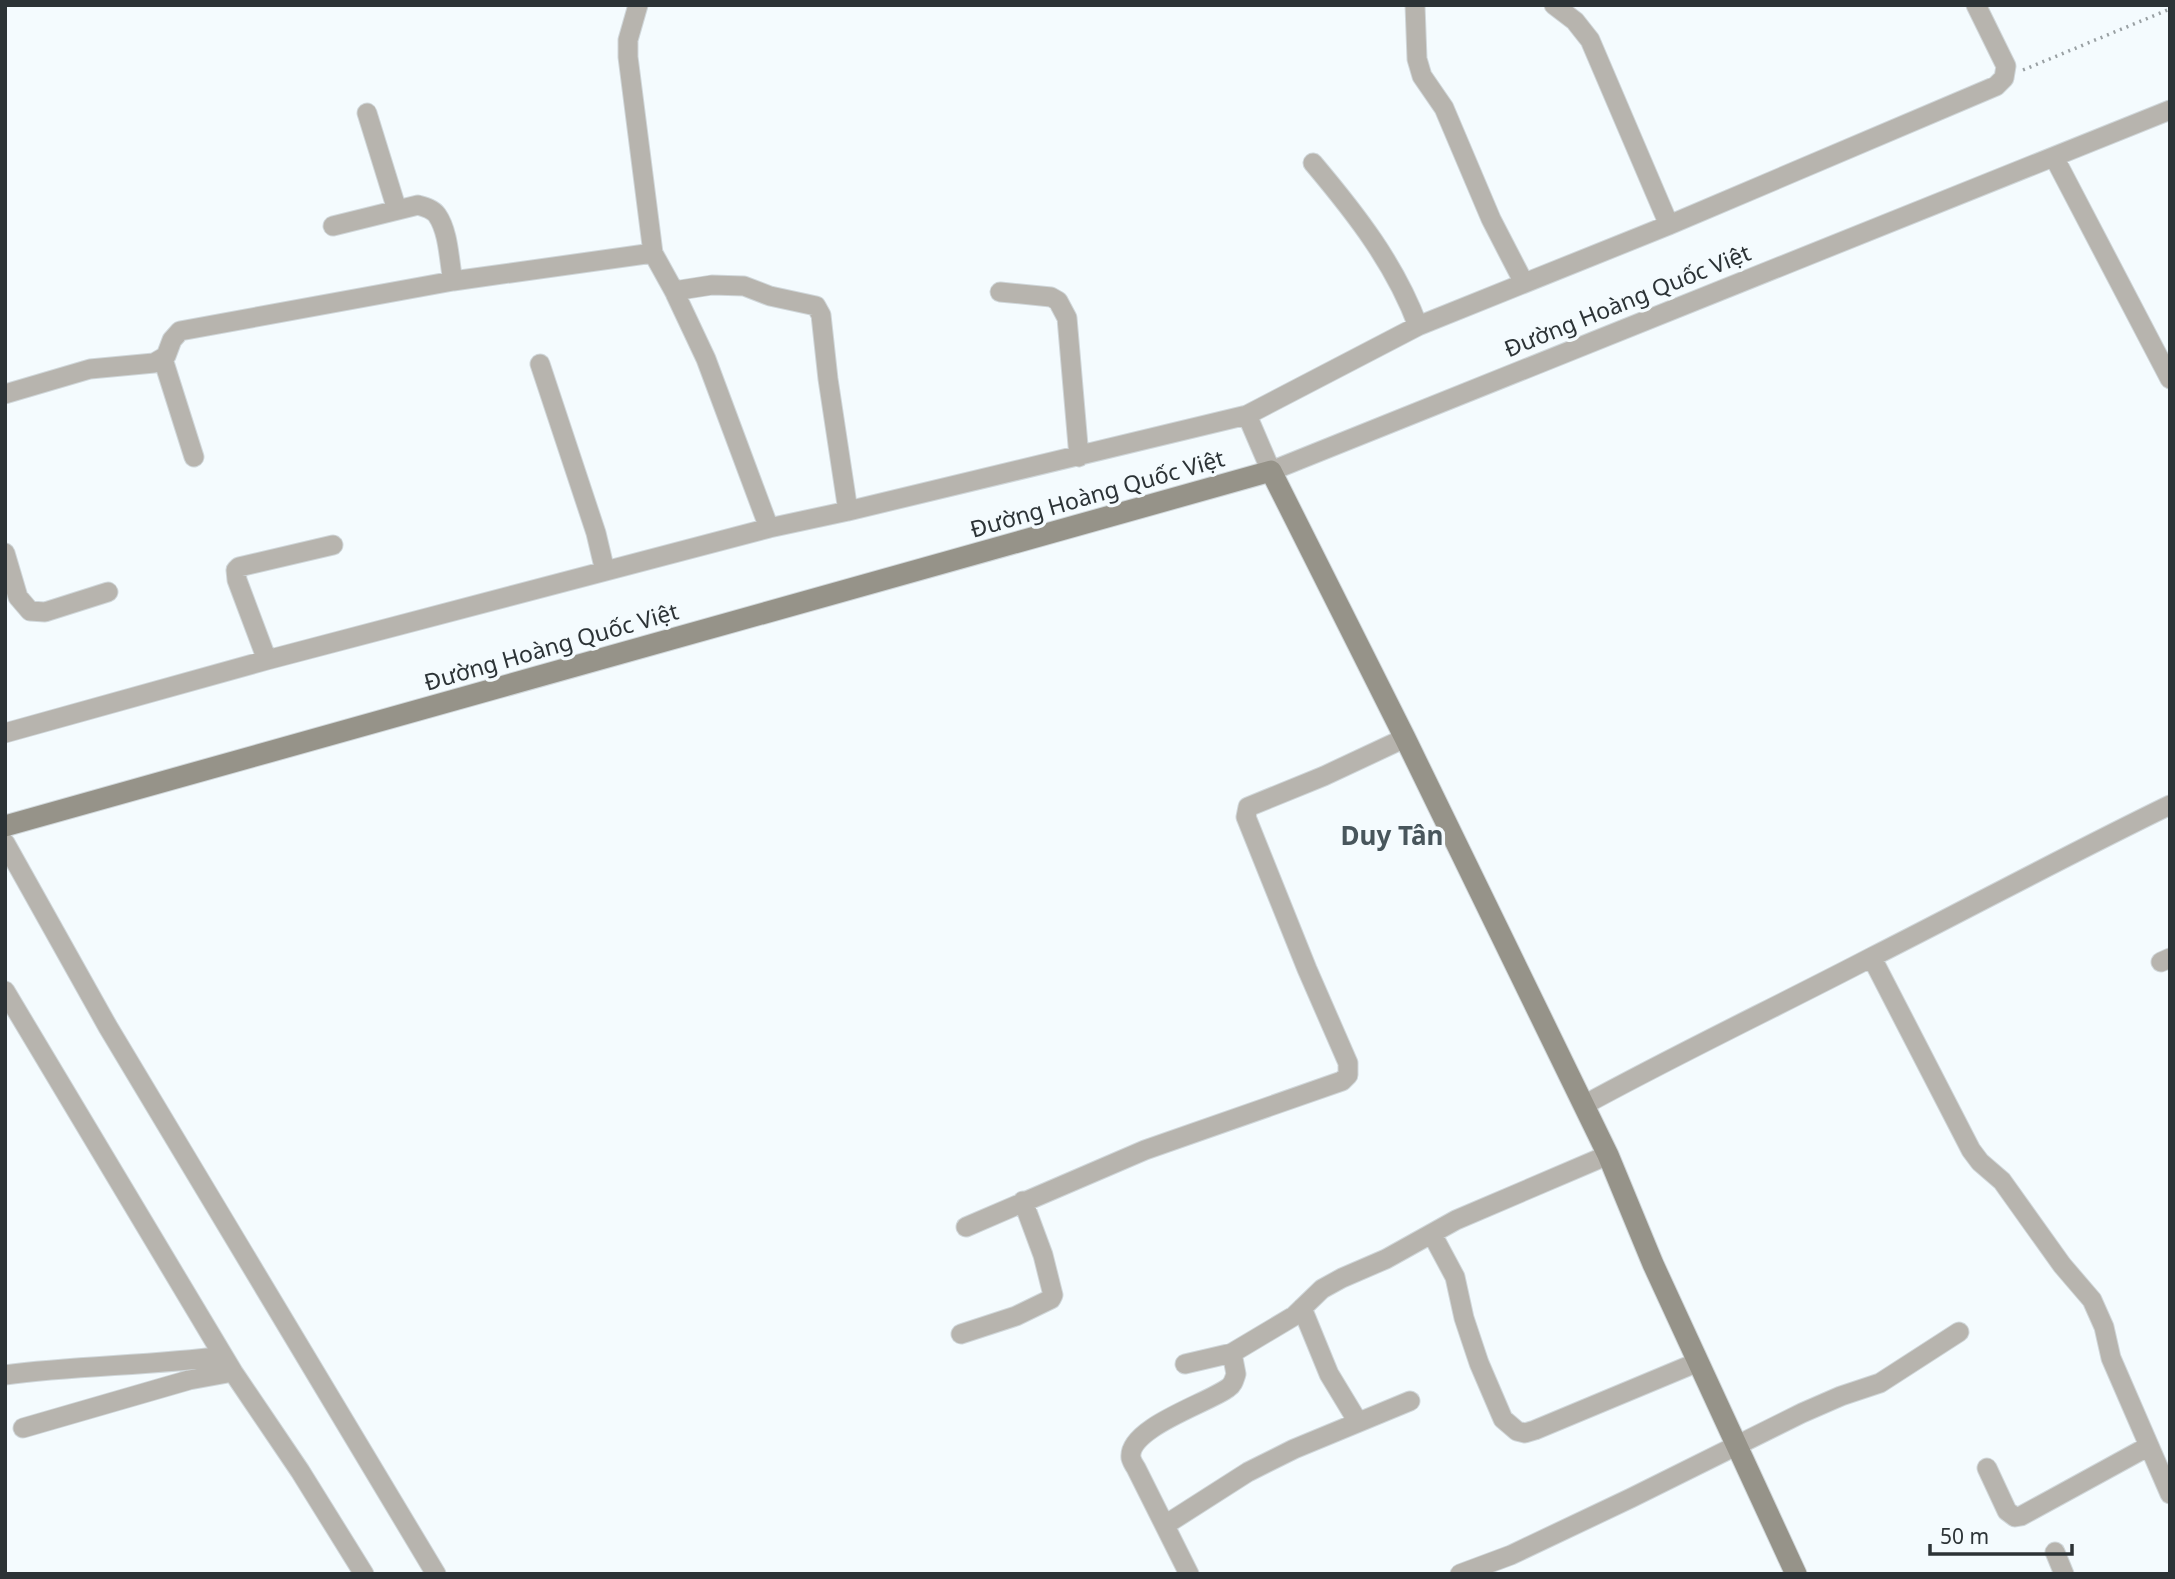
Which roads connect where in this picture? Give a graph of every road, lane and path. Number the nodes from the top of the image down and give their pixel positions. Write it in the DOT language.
graph roads {
  1 [pos="638,5"];
  2 [pos="1415,5"];
  3 [pos="1555,5"];
  4 [pos="1976,5"];
  5 [pos="2170,9"];
  6 [pos="2004,78"];
  7 [pos="2170,110"];
  8 [pos="367,113"];
  9 [pos="2054,157"];
  10 [pos="1313,163"];
  11 [pos="397,210"];
  12 [pos="1669,225"];
  13 [pos="333,226"];
  14 [pos="653,253"];
  15 [pos="453,281"];
  16 [pos="1524,283"];
  17 [pos="674,292"];
  18 [pos="1000,292"];
  19 [pos="1418,326"];
  20 [pos="163,359"];
  21 [pos="540,364"];
  22 [pos="2170,379"];
  23 [pos="5,394"];
  24 [pos="1250,423"];
  25 [pos="194,457"];
  26 [pos="1079,457"];
  27 [pos="1268,464"];
  28 [pos="848,512"];
  29 [pos="769,528"];
  30 [pos="333,545"];
  31 [pos="5,553"];
  32 [pos="605,571"];
  33 [pos="108,592"];
  34 [pos="267,660"];
  35 [pos="5,733"];
  36 [pos="1405,738"];
  37 [pos="2169,807"];
  38 [pos="5,826"];
  39 [pos="5,844"];
  40 [pos="1872,958"];
  41 [pos="5,991"];
  42 [pos="1584,1105"];
  43 [pos="1608,1155"];
  44 [pos="1023,1201"];
  45 [pos="966,1227"];
  46 [pos="1432,1234"];
  47 [pos="1303,1308"];
  48 [pos="1959,1332"];
  49 [pos="961,1334"];
  50 [pos="1232,1353"];
  51 [pos="1698,1362"];
  52 [pos="228,1364"];
  53 [pos="1185,1364"];
  54 [pos="5,1375"];
  55 [pos="1410,1401"];
  56 [pos="1358,1422"];
  57 [pos="23,1428"];
  58 [pos="1737,1444"];
  59 [pos="2149,1446"];
  60 [pos="1987,1468"];
  61 [pos="2170,1494"];
  62 [pos="1165,1525"];
  63 [pos="2055,1552"];
  64 [pos="364,1574"];
  65 [pos="436,1574"];
  66 [pos="1189,1574"];
  67 [pos="1460,1574"];
  68 [pos="1796,1574"];
  69 [pos="2064,1574"];
  1 -- 14 [label="street"];
  2 -- 16 [label="street"];
  3 -- 12 [label="street"];
  4 -- 6 [label="street"];
  5 -- 6 [label="path"];
  6 -- 12 [label="street"];
  7 -- 9 [label="street, Đường Hoàng Quốc Việt"];
  8 -- 11 [label="street"];
  9 -- 22 [label="street"];
  9 -- 27 [label="street, Đường Hoàng Quốc Việt"];
  10 -- 19 [label="street"];
  11 -- 13 [label="street"];
  11 -- 15 [label="street"];
  12 -- 16 [label="street"];
  14 -- 15 [label="street"];
  14 -- 17 [label="street"];
  15 -- 20 [label="street"];
  16 -- 19 [label="street"];
  17 -- 28 [label="street"];
  17 -- 29 [label="street"];
  18 -- 26 [label="street"];
  19 -- 24 [label="street"];
  20 -- 23 [label="street"];
  20 -- 25 [label="street"];
  21 -- 32 [label="street"];
  24 -- 26 [label="street"];
  24 -- 27 [label="street"];
  26 -- 28 [label="street"];
  27 -- 36 [label="street"];
  27 -- 38 [label="street, Đường Hoàng Quốc Việt"];
  28 -- 29 [label="street"];
  29 -- 32 [label="street"];
  30 -- 34 [label="street"];
  31 -- 33 [label="street"];
  32 -- 34 [label="street"];
  34 -- 35 [label="street"];
  36 -- 42 [label="street"];
  36 -- 44 [label="street"];
  37 -- 40 [label="street"];
  39 -- 65 [label="street"];
  40 -- 42 [label="street"];
  40 -- 59 [label="street"];
  41 -- 52 [label="street"];
  42 -- 43 [label="street"];
  43 -- 46 [label="street"];
  43 -- 51 [label="street"];
  44 -- 45 [label="street"];
  44 -- 49 [label="street"];
  46 -- 47 [label="street"];
  46 -- 51 [label="street"];
  47 -- 50 [label="street"];
  47 -- 56 [label="street"];
  48 -- 58 [label="street"];
  50 -- 53 [label="street"];
  50 -- 62 [label="street"];
  51 -- 58 [label="street"];
  52 -- 54 [label="street"];
  52 -- 57 [label="street"];
  52 -- 64 [label="street"];
  55 -- 56 [label="street"];
  56 -- 62 [label="street"];
  58 -- 67 [label="street"];
  58 -- 68 [label="street"];
  59 -- 60 [label="street"];
  59 -- 61 [label="street"];
  62 -- 66 [label="street"];
  63 -- 69 [label="street"];
}
